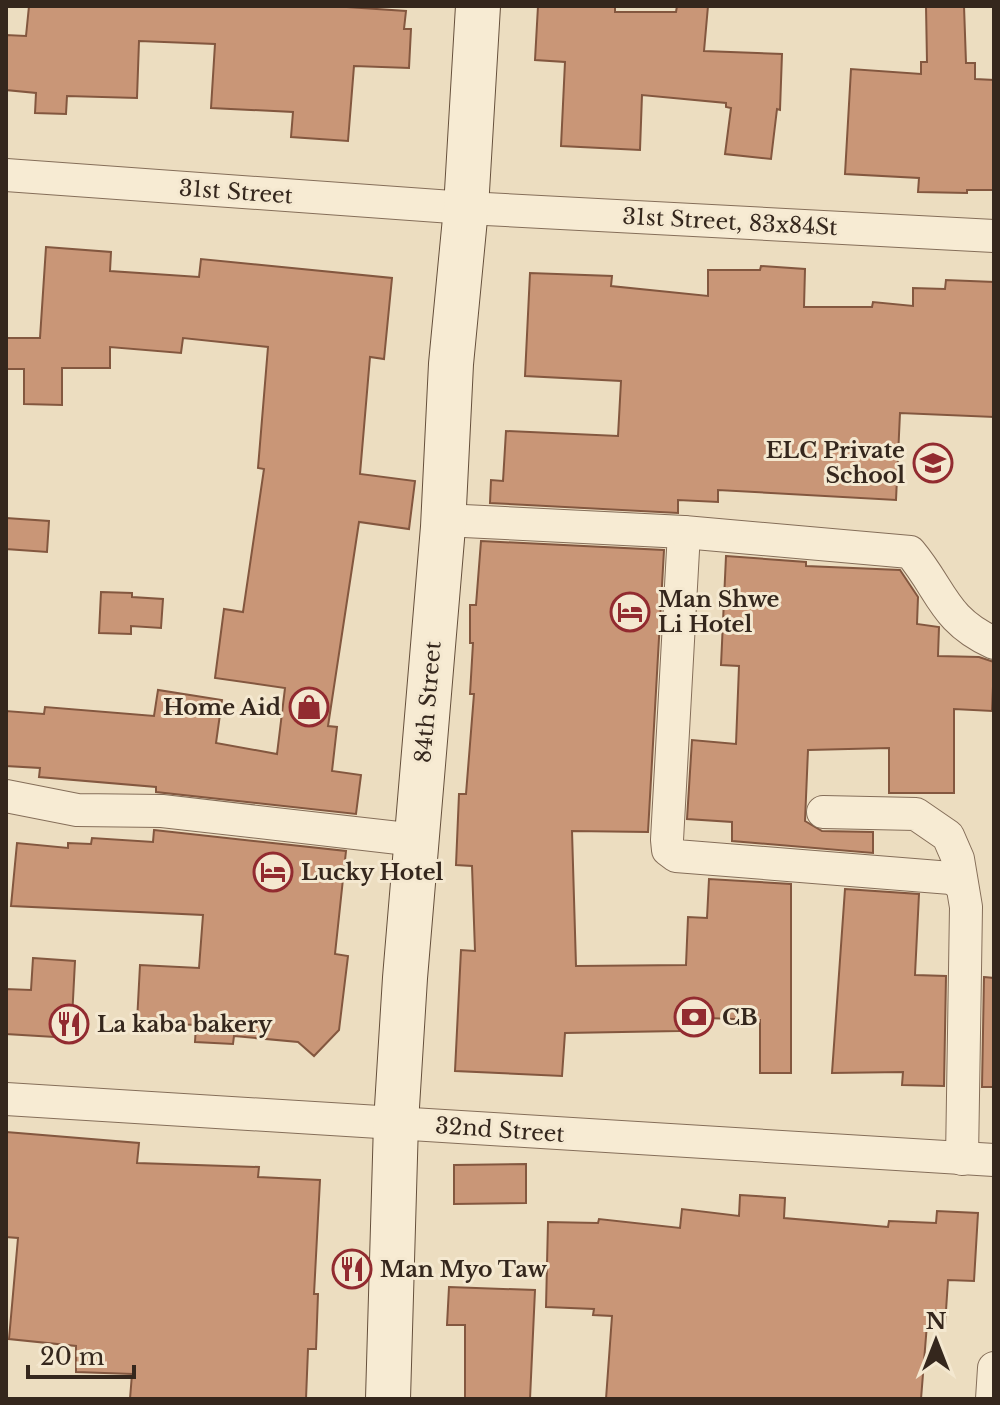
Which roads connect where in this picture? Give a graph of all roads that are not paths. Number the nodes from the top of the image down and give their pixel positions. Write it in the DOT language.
graph roads {
  1 [pos="478,6"];
  2 [pos="6,175"];
  3 [pos="466,208"];
  4 [pos="994,236"];
  5 [pos="443,520"];
  6 [pos="684,532"];
  7 [pos="994,643"];
  8 [pos="6,796"];
  9 [pos="823,812"];
  10 [pos="416,840"];
  11 [pos="961,884"];
  12 [pos="6,1099"];
  13 [pos="396,1123"];
  14 [pos="962,1159"];
  15 [pos="994,1160"];
  16 [pos="994,1368"];
  17 [pos="388,1399"];
  18 [pos="992,1399"];
  1 -- 3 [label="main road, 84th Street"];
  2 -- 3 [label="street, 31st Street"];
  3 -- 4 [label="street, 31st Street, 83x84St"];
  3 -- 5 [label="main road, 84th Street"];
  5 -- 6 [label="street"];
  5 -- 10 [label="main road, 84th Street"];
  6 -- 7 [label="street"];
  6 -- 11 [label="street"];
  8 -- 10 [label="street"];
  9 -- 11 [label="street"];
  10 -- 13 [label="main road, 84th Street"];
  11 -- 14 [label="street"];
  12 -- 13 [label="street, 32nd Street"];
  13 -- 14 [label="street, 32nd Street"];
  13 -- 17 [label="main road, 84th Street"];
  14 -- 15 [label="street, 32nd Street"];
  16 -- 18 [label="street"];
}
